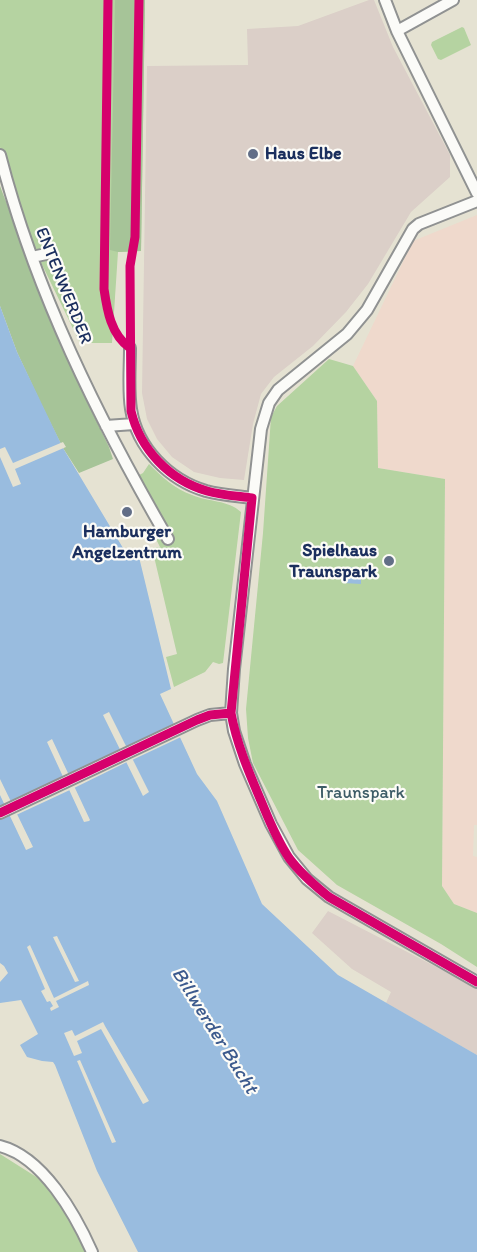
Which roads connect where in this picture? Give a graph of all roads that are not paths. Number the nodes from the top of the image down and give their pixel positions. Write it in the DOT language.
graph roads {
  1 [pos="386,0"];
  2 [pos="453,0"];
  3 [pos="397,31"];
  4 [pos="0,155"];
  5 [pos="477,193"];
  6 [pos="477,201"];
  7 [pos="51,253"];
  8 [pos="32,257"];
  9 [pos="130,348"];
  10 [pos="134,424"];
  11 [pos="106,426"];
  12 [pos="252,498"];
  13 [pos="168,539"];
  14 [pos="231,713"];
  15 [pos="0,813"];
  16 [pos="477,982"];
  17 [pos="0,1146"];
  18 [pos="92,1252"];
  1 -- 3 [label="street"];
  2 -- 3 [label="street"];
  3 -- 5 [label="street"];
  4 -- 8 [label="street, ENTENWERDER"];
  6 -- 12 [label="street"];
  7 -- 8 [label="street"];
  8 -- 11 [label="street, ENTENWERDER"];
  9 -- 10 [label="street"];
  10 -- 11 [label="street"];
  10 -- 12 [label="street"];
  11 -- 13 [label="street, ENTENWERDER"];
  12 -- 14 [label="street"];
  14 -- 15 [label="street"];
  14 -- 16 [label="street"];
  17 -- 18 [label="street"];
}
